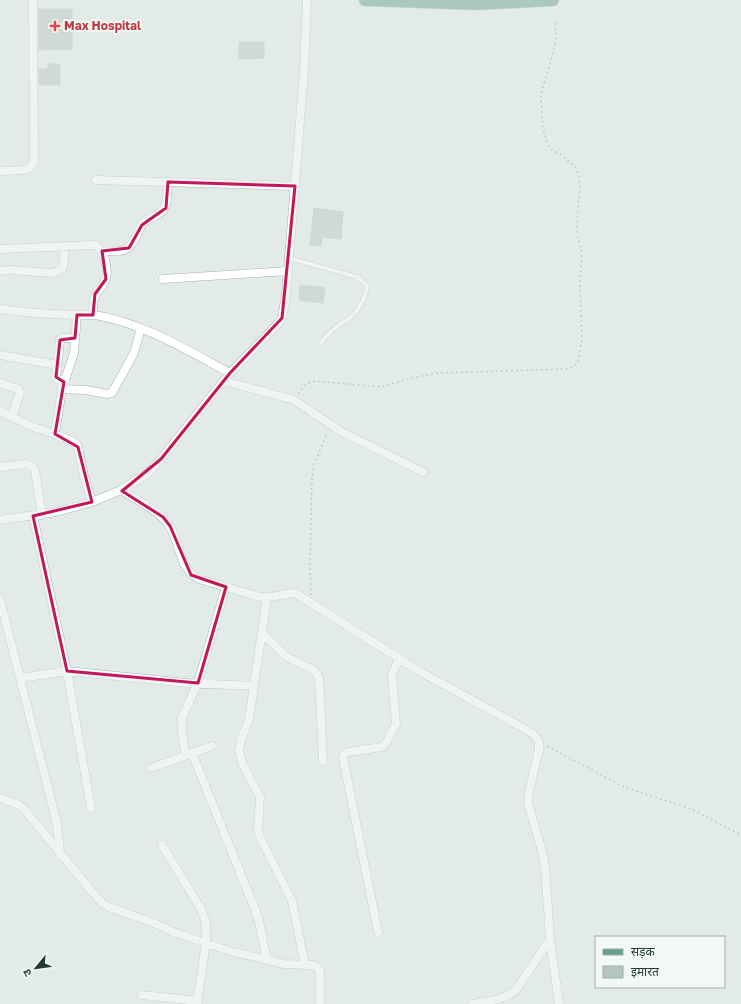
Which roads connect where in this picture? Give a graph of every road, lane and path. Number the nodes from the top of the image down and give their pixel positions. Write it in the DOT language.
graph roads {
  1 [pos="33,0"];
  2 [pos="307,0"];
  3 [pos="365,0"];
  4 [pos="553,0"];
  5 [pos="555,20"];
  6 [pos="0,171"];
  7 [pos="96,180"];
  8 [pos="168,182"];
  9 [pos="295,186"];
  10 [pos="65,246"];
  11 [pos="0,249"];
  12 [pos="102,252"];
  13 [pos="289,258"];
  14 [pos="0,271"];
  15 [pos="288,271"];
  16 [pos="163,279"];
  17 [pos="0,309"];
  18 [pos="76,315"];
  19 [pos="92,315"];
  20 [pos="141,328"];
  21 [pos="75,338"];
  22 [pos="321,343"];
  23 [pos="0,355"];
  24 [pos="57,365"];
  25 [pos="230,373"];
  26 [pos="224,381"];
  27 [pos="0,383"];
  28 [pos="64,385"];
  29 [pos="294,400"];
  30 [pos="0,411"];
  31 [pos="12,417"];
  32 [pos="330,426"];
  33 [pos="55,434"];
  34 [pos="0,467"];
  35 [pos="423,472"];
  36 [pos="121,490"];
  37 [pos="92,502"];
  38 [pos="42,515"];
  39 [pos="33,516"];
  40 [pos="0,520"];
  41 [pos="226,587"];
  42 [pos="267,598"];
  43 [pos="0,599"];
  44 [pos="312,604"];
  45 [pos="4,630"];
  46 [pos="262,633"];
  47 [pos="399,658"];
  48 [pos="67,671"];
  49 [pos="20,678"];
  50 [pos="198,683"];
  51 [pos="254,686"];
  52 [pos="539,742"];
  53 [pos="212,746"];
  54 [pos="189,754"];
  55 [pos="323,761"];
  56 [pos="151,768"];
  57 [pos="0,798"];
  58 [pos="91,808"];
  59 [pos="741,836"];
  60 [pos="162,845"];
  61 [pos="60,854"];
  62 [pos="378,932"];
  63 [pos="550,939"];
  64 [pos="206,943"];
  65 [pos="267,960"];
  66 [pos="305,965"];
  67 [pos="142,995"];
  68 [pos="197,1003"];
  69 [pos="320,1004"];
  70 [pos="474,1004"];
  71 [pos="559,1004"];
  1 -- 6 [label="street"];
  2 -- 9 [label="street"];
  3 -- 4 [label="main road"];
  5 -- 29 [label="path"];
  7 -- 8 [label="street"];
  8 -- 9 [label="street"];
  8 -- 12 [label="street"];
  9 -- 13 [label="street"];
  10 -- 11 [label="street"];
  10 -- 12 [label="street"];
  10 -- 14 [label="street"];
  12 -- 19 [label="street"];
  13 -- 15 [label="street"];
  13 -- 22 [label="lane"];
  15 -- 16 [label="street"];
  15 -- 25 [label="street"];
  17 -- 18 [label="street"];
  18 -- 19 [label="street"];
  18 -- 21 [label="street"];
  19 -- 20 [label="street"];
  20 -- 25 [label="street"];
  20 -- 28 [label="street"];
  21 -- 24 [label="street"];
  21 -- 28 [label="street"];
  23 -- 24 [label="street"];
  24 -- 28 [label="street"];
  25 -- 26 [label="street"];
  26 -- 29 [label="street"];
  26 -- 36 [label="street"];
  27 -- 31 [label="street"];
  28 -- 33 [label="street"];
  29 -- 32 [label="street"];
  30 -- 31 [label="street"];
  31 -- 33 [label="street"];
  32 -- 35 [label="street"];
  32 -- 44 [label="path"];
  33 -- 37 [label="street"];
  34 -- 38 [label="street"];
  36 -- 37 [label="street"];
  36 -- 41 [label="street"];
  37 -- 38 [label="street"];
  38 -- 39 [label="street"];
  39 -- 40 [label="street"];
  39 -- 48 [label="street"];
  41 -- 42 [label="street"];
  41 -- 50 [label="street"];
  42 -- 44 [label="street"];
  42 -- 46 [label="street"];
  43 -- 45 [label="street"];
  44 -- 47 [label="street"];
  45 -- 49 [label="street"];
  46 -- 51 [label="street"];
  46 -- 55 [label="street"];
  47 -- 52 [label="street"];
  47 -- 62 [label="street"];
  48 -- 49 [label="street"];
  48 -- 50 [label="street"];
  48 -- 58 [label="street"];
  49 -- 61 [label="street"];
  50 -- 51 [label="street"];
  50 -- 54 [label="street"];
  51 -- 66 [label="street"];
  52 -- 59 [label="path"];
  52 -- 63 [label="street"];
  53 -- 54 [label="street"];
  54 -- 56 [label="street"];
  54 -- 65 [label="street"];
  57 -- 61 [label="street"];
  60 -- 64 [label="street"];
  61 -- 64 [label="street"];
  63 -- 70 [label="street"];
  63 -- 71 [label="street"];
  64 -- 65 [label="street"];
  64 -- 68 [label="street"];
  65 -- 66 [label="street"];
  66 -- 69 [label="street"];
  67 -- 68 [label="street"];
}
